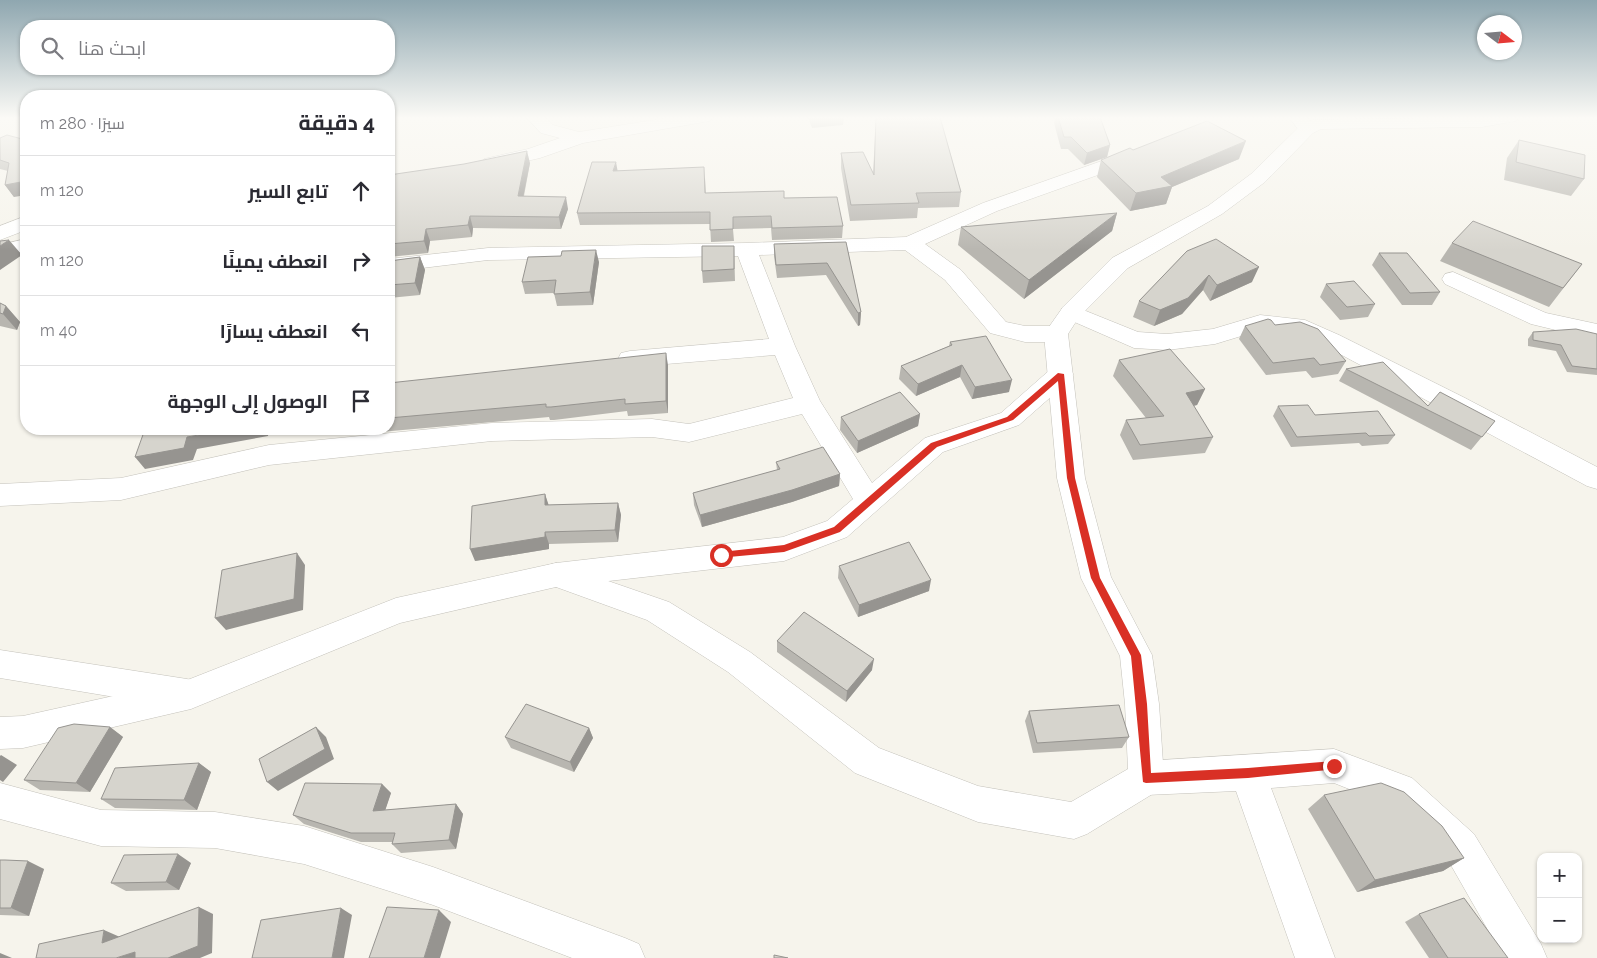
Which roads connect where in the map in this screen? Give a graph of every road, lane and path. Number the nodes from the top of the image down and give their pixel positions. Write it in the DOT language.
graph roads {
  1 [pos="496,162"];
  2 [pos="1116,162"];
  3 [pos="1271,162"];
  4 [pos="476,166"];
  5 [pos="20,225"];
  6 [pos="0,234"];
  7 [pos="910,243"];
  8 [pos="20,246"];
  9 [pos="746,249"];
  10 [pos="0,251"];
  11 [pos="395,263"];
  12 [pos="1453,279"];
  13 [pos="1064,323"];
  14 [pos="1597,332"];
  15 [pos="783,346"];
  16 [pos="611,361"];
  17 [pos="1061,374"];
  18 [pos="808,402"];
  19 [pos="1597,479"];
  20 [pos="0,495"];
  21 [pos="869,501"];
  22 [pos="556,575"];
  23 [pos="0,664"];
  24 [pos="191,694"];
  25 [pos="0,733"];
  26 [pos="1248,773"];
  27 [pos="1146,778"];
  28 [pos="0,801"];
  29 [pos="625,958"];
  30 [pos="1315,958"];
  31 [pos="1527,958"];
  1 -- 4 [label="street"];
  2 -- 7 [label="street"];
  3 -- 13 [label="street"];
  5 -- 6 [label="street"];
  7 -- 9 [label="street"];
  7 -- 13 [label="street"];
  8 -- 10 [label="street"];
  9 -- 11 [label="street"];
  9 -- 15 [label="street"];
  12 -- 14 [label="street"];
  13 -- 17 [label="street"];
  13 -- 19 [label="street"];
  15 -- 16 [label="street"];
  15 -- 18 [label="street"];
  17 -- 21 [label="street"];
  17 -- 27 [label="street"];
  18 -- 20 [label="street"];
  18 -- 21 [label="street"];
  21 -- 22 [label="street"];
  22 -- 24 [label="street"];
  22 -- 27 [label="street"];
  23 -- 24 [label="street"];
  24 -- 25 [label="street"];
  26 -- 27 [label="street"];
  26 -- 30 [label="street"];
  26 -- 31 [label="street"];
  28 -- 29 [label="street"];
}
